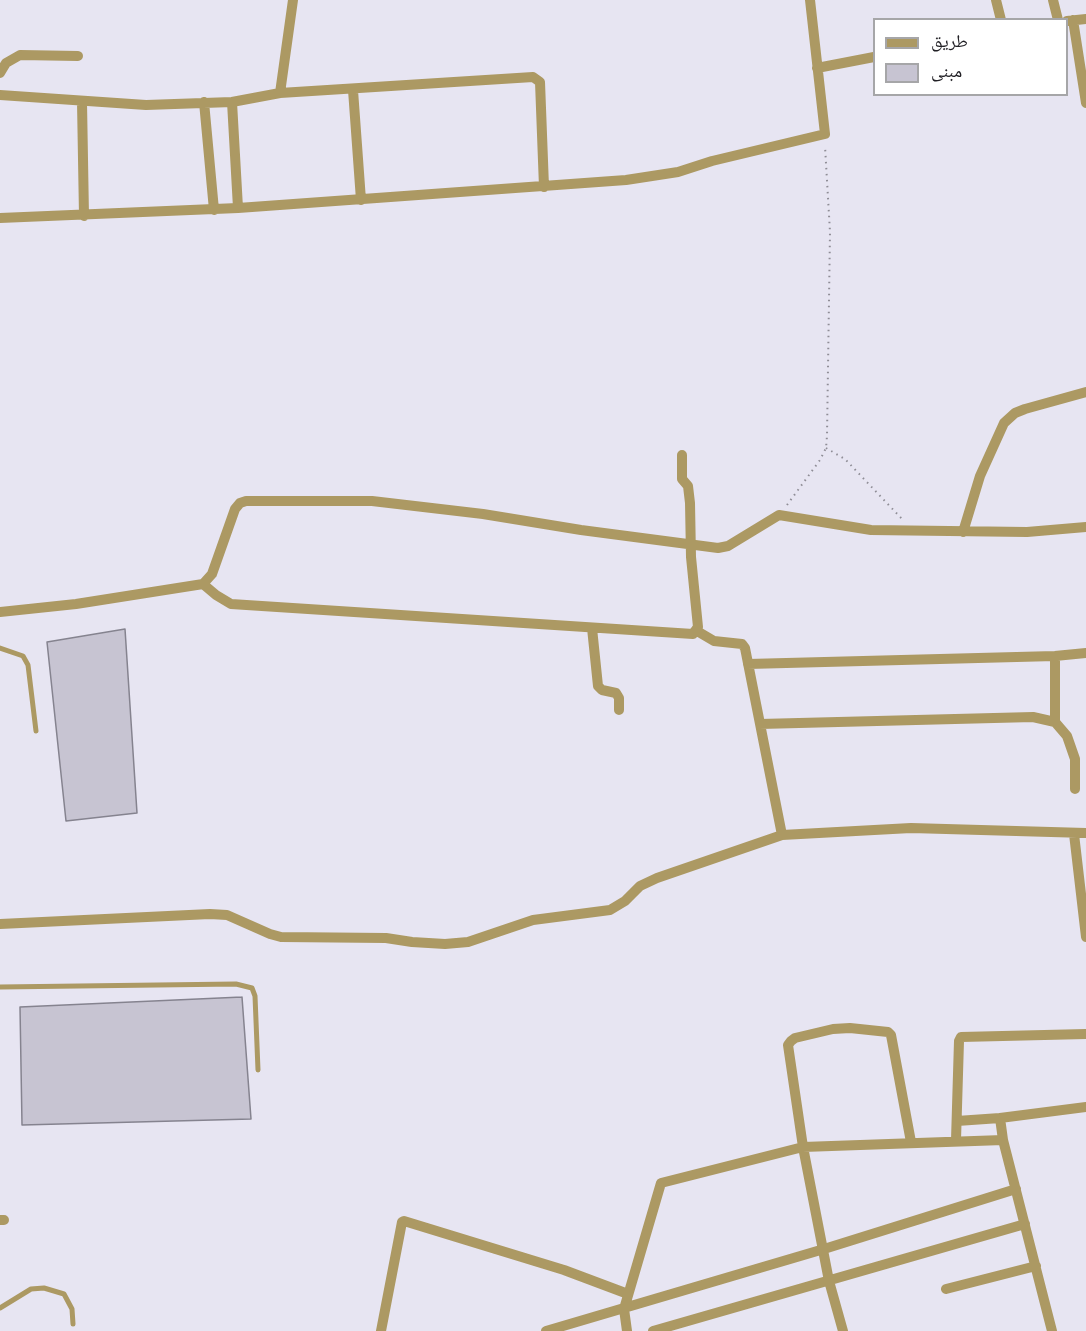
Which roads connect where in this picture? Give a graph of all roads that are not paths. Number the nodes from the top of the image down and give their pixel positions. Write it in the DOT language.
graph roads {
  1 [pos="293,0"];
  2 [pos="810,0"];
  3 [pos="996,0"];
  4 [pos="1053,0"];
  5 [pos="1000,18"];
  6 [pos="1058,18"];
  7 [pos="1086,19"];
  8 [pos="1070,21"];
  9 [pos="78,56"];
  10 [pos="873,57"];
  11 [pos="817,68"];
  12 [pos="0,73"];
  13 [pos="353,90"];
  14 [pos="280,93"];
  15 [pos="0,95"];
  16 [pos="82,102"];
  17 [pos="204,102"];
  18 [pos="232,102"];
  19 [pos="1086,102"];
  20 [pos="544,187"];
  21 [pos="361,200"];
  22 [pos="238,208"];
  23 [pos="214,210"];
  24 [pos="84,216"];
  25 [pos="0,219"];
  26 [pos="1086,393"];
  27 [pos="682,455"];
  28 [pos="1086,527"];
  29 [pos="963,532"];
  30 [pos="692,545"];
  31 [pos="203,584"];
  32 [pos="0,612"];
  33 [pos="592,628"];
  34 [pos="697,632"];
  35 [pos="0,648"];
  36 [pos="1086,653"];
  37 [pos="1055,656"];
  38 [pos="748,664"];
  39 [pos="619,710"];
  40 [pos="1055,722"];
  41 [pos="760,724"];
  42 [pos="36,731"];
  43 [pos="1075,789"];
  44 [pos="1086,833"];
  45 [pos="1074,834"];
  46 [pos="782,835"];
  47 [pos="0,924"];
  48 [pos="1086,937"];
  49 [pos="0,987"];
  50 [pos="1086,1034"];
  51 [pos="258,1070"];
  52 [pos="1086,1107"];
  53 [pos="1000,1118"];
  54 [pos="957,1121"];
  55 [pos="956,1140"];
  56 [pos="1003,1140"];
  57 [pos="911,1142"];
  58 [pos="803,1147"];
  59 [pos="1016,1189"];
  60 [pos="1025,1224"];
  61 [pos="824,1249"];
  62 [pos="1036,1266"];
  63 [pos="829,1281"];
  64 [pos="946,1289"];
  65 [pos="628,1294"];
  66 [pos="0,1308"];
  67 [pos="624,1309"];
  68 [pos="73,1324"];
  69 [pos="381,1331"];
  70 [pos="546,1331"];
  71 [pos="627,1331"];
  72 [pos="653,1331"];
  73 [pos="843,1331"];
  74 [pos="1052,1331"];
  1 -- 14 [label="street"];
  2 -- 11 [label="street"];
  3 -- 5 [label="street"];
  4 -- 6 [label="street"];
  7 -- 8 [label="street"];
  8 -- 19 [label="street"];
  9 -- 12 [label="street"];
  10 -- 11 [label="street"];
  11 -- 20 [label="street"];
  13 -- 14 [label="street"];
  13 -- 20 [label="street"];
  13 -- 21 [label="street"];
  14 -- 18 [label="street"];
  15 -- 16 [label="street"];
  16 -- 17 [label="street"];
  16 -- 24 [label="street"];
  17 -- 18 [label="street"];
  17 -- 23 [label="street"];
  18 -- 22 [label="street"];
  20 -- 21 [label="street"];
  21 -- 22 [label="street"];
  22 -- 23 [label="street"];
  23 -- 24 [label="street"];
  24 -- 25 [label="street"];
  26 -- 29 [label="street"];
  27 -- 30 [label="street"];
  28 -- 29 [label="street"];
  29 -- 30 [label="street"];
  30 -- 31 [label="street"];
  30 -- 34 [label="street"];
  31 -- 32 [label="street"];
  31 -- 33 [label="street"];
  33 -- 34 [label="street"];
  33 -- 39 [label="street"];
  34 -- 38 [label="street"];
  35 -- 42 [label="lane"];
  36 -- 37 [label="street"];
  37 -- 38 [label="street"];
  37 -- 40 [label="street"];
  38 -- 41 [label="street"];
  40 -- 41 [label="street"];
  40 -- 43 [label="street"];
  41 -- 46 [label="street"];
  44 -- 45 [label="street"];
  45 -- 46 [label="street"];
  45 -- 48 [label="street"];
  46 -- 47 [label="street"];
  49 -- 51 [label="lane"];
  50 -- 54 [label="street"];
  52 -- 53 [label="street"];
  53 -- 54 [label="street"];
  53 -- 56 [label="street"];
  54 -- 55 [label="street"];
  55 -- 56 [label="street"];
  55 -- 57 [label="street"];
  56 -- 59 [label="street"];
  57 -- 58 [label="street"];
  57 -- 58 [label="street"];
  58 -- 61 [label="street"];
  58 -- 65 [label="street"];
  59 -- 60 [label="street"];
  59 -- 61 [label="street"];
  60 -- 62 [label="street"];
  60 -- 63 [label="street"];
  61 -- 63 [label="street"];
  61 -- 67 [label="street"];
  62 -- 64 [label="street"];
  62 -- 74 [label="street"];
  63 -- 72 [label="street"];
  63 -- 73 [label="street"];
  65 -- 67 [label="street"];
  65 -- 69 [label="street"];
  66 -- 68 [label="lane"];
  67 -- 70 [label="street"];
  67 -- 71 [label="street"];
}
